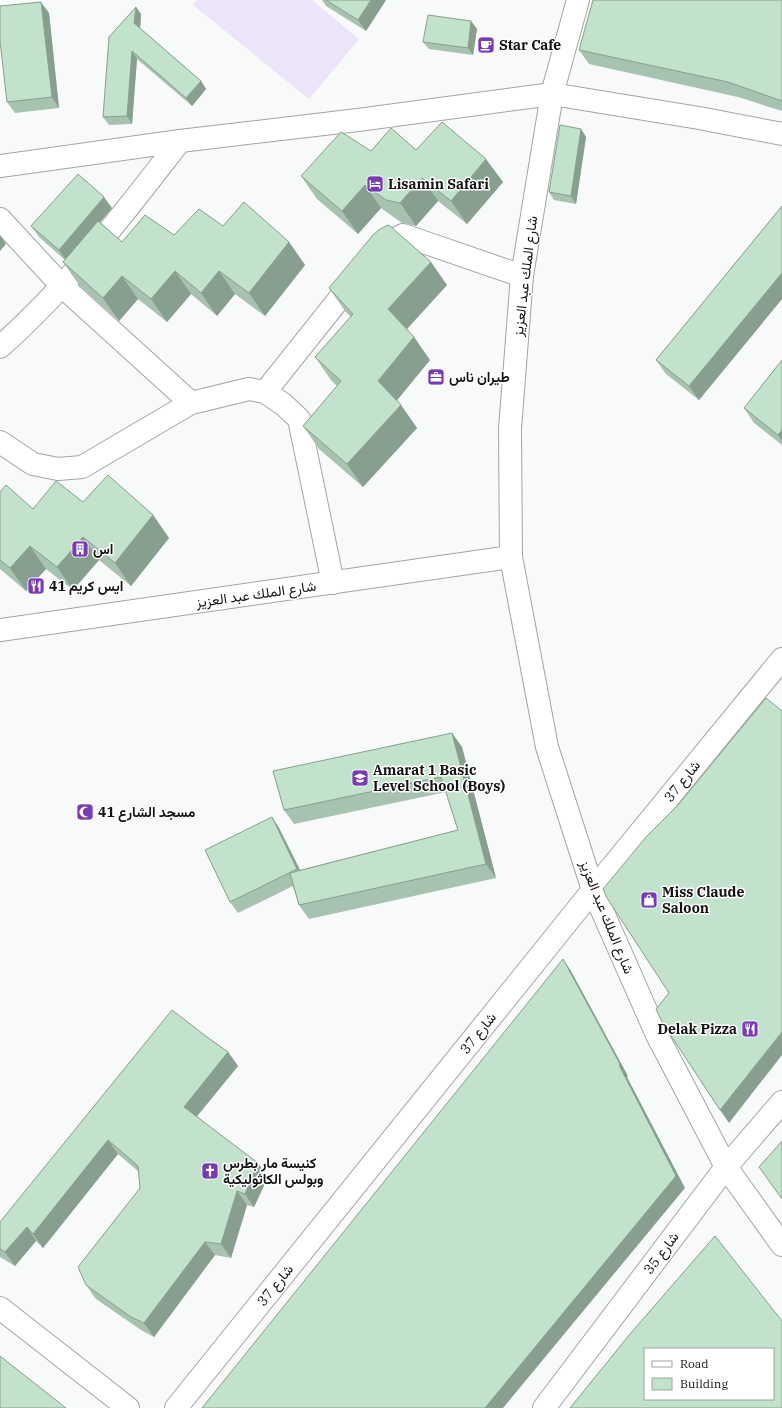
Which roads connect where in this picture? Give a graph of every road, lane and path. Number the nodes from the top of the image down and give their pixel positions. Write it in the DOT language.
graph roads {
  1 [pos="578,0"];
  2 [pos="552,94"];
  3 [pos="782,134"];
  4 [pos="180,141"];
  5 [pos="0,166"];
  6 [pos="0,219"];
  7 [pos="522,276"];
  8 [pos="62,286"];
  9 [pos="0,347"];
  10 [pos="265,392"];
  11 [pos="191,403"];
  12 [pos="0,442"];
  13 [pos="511,557"];
  14 [pos="333,583"];
  15 [pos="0,630"];
  16 [pos="780,666"];
  17 [pos="593,890"];
  18 [pos="782,1102"];
  19 [pos="726,1167"];
  20 [pos="782,1245"];
  21 [pos="0,1308"];
  22 [pos="128,1408"];
  23 [pos="176,1408"];
  24 [pos="544,1408"];
  1 -- 2 [label="street, شارع الملك عبد العزيز"];
  2 -- 3 [label="street"];
  2 -- 4 [label="street"];
  2 -- 7 [label="street, شارع الملك عبد العزيز"];
  4 -- 5 [label="street"];
  4 -- 8 [label="street"];
  6 -- 8 [label="street"];
  7 -- 10 [label="street"];
  7 -- 13 [label="street, شارع الملك عبد العزيز"];
  8 -- 9 [label="street"];
  8 -- 11 [label="street"];
  10 -- 11 [label="street"];
  10 -- 14 [label="street"];
  11 -- 12 [label="street"];
  13 -- 14 [label="street, شارع الملك عبد العزيز"];
  13 -- 17 [label="street, شارع الملك عبد العزيز"];
  14 -- 15 [label="street, شارع الملك عبد العزيز"];
  16 -- 17 [label="street, شارع 37"];
  17 -- 19 [label="street, شارع الملك عبد العزيز"];
  17 -- 23 [label="street, شارع 37"];
  18 -- 19 [label="street, شارع 35"];
  19 -- 20 [label="street, شارع الملك عبد العزيز"];
  19 -- 24 [label="street, شارع 35"];
  21 -- 22 [label="street"];
}
